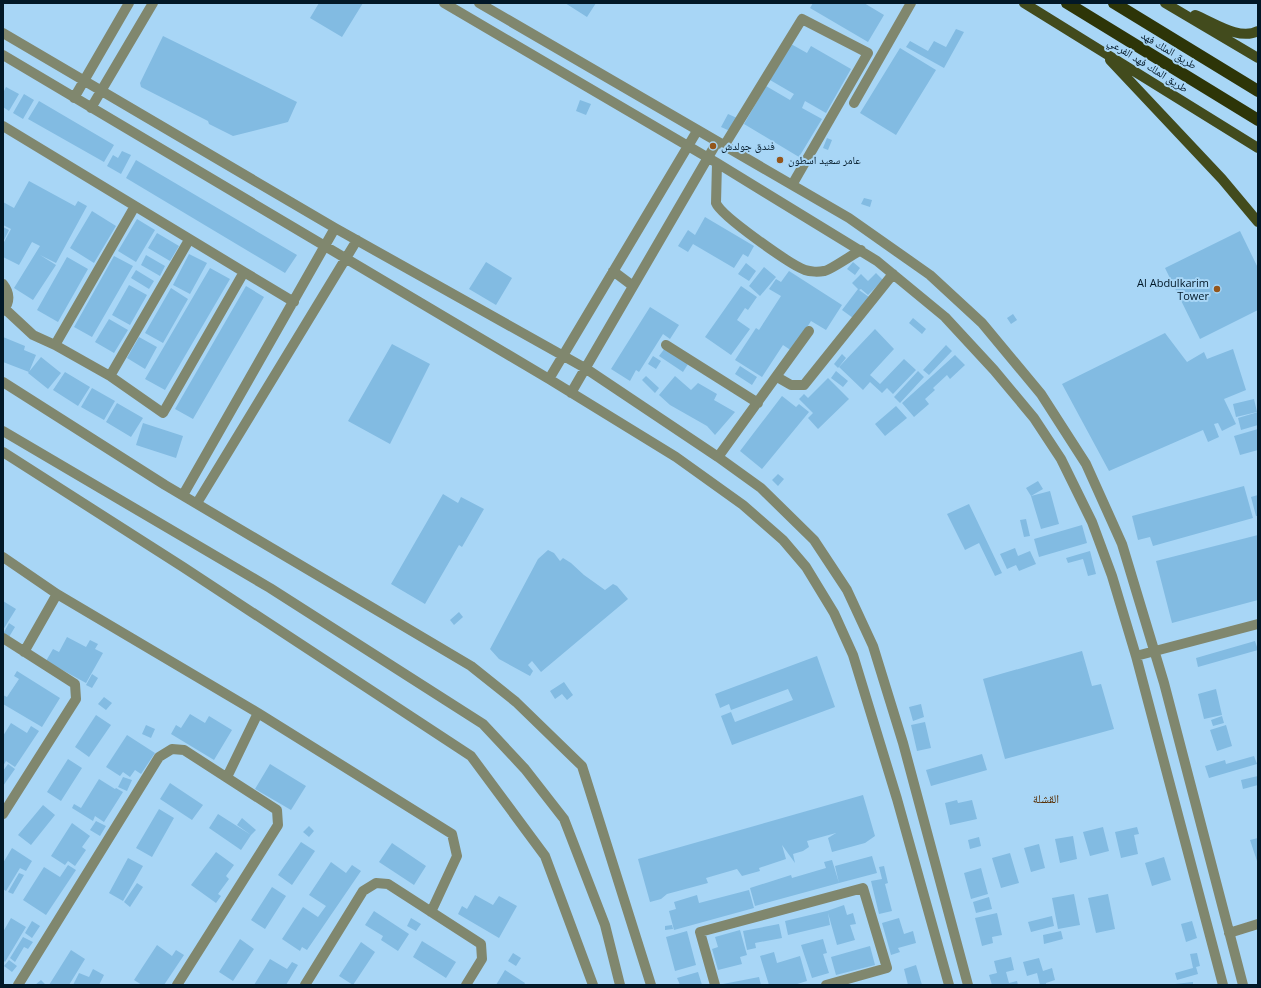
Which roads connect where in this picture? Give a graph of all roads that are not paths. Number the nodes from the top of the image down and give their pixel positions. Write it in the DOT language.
graph roads {
  1 [pos="129,3"];
  2 [pos="153,3"];
  3 [pos="911,3"];
  4 [pos="1024,3"];
  5 [pos="1067,3"];
  6 [pos="1114,3"];
  7 [pos="1166,3"];
  8 [pos="482,4"];
  9 [pos="452,5"];
  10 [pos="475,20"];
  11 [pos="1258,31"];
  12 [pos="3,33"];
  13 [pos="1102,51"];
  14 [pos="3,55"];
  15 [pos="1258,58"];
  16 [pos="85,80"];
  17 [pos="102,90"];
  18 [pos="1258,91"];
  19 [pos="74,98"];
  20 [pos="854,103"];
  21 [pos="92,108"];
  22 [pos="1258,120"];
  23 [pos="3,126"];
  24 [pos="697,131"];
  25 [pos="721,144"];
  26 [pos="687,146"];
  27 [pos="1258,148"];
  28 [pos="708,158"];
  29 [pos="717,164"];
  30 [pos="792,185"];
  31 [pos="135,206"];
  32 [pos="1258,222"];
  33 [pos="335,228"];
  34 [pos="189,240"];
  35 [pos="356,240"];
  36 [pos="325,246"];
  37 [pos="861,250"];
  38 [pos="346,259"];
  39 [pos="614,271"];
  40 [pos="244,272"];
  41 [pos="893,274"];
  42 [pos="3,284"];
  43 [pos="633,286"];
  44 [pos="294,302"];
  45 [pos="4,310"];
  46 [pos="809,331"];
  47 [pos="55,345"];
  48 [pos="666,345"];
  49 [pos="563,356"];
  50 [pos="585,368"];
  51 [pos="110,376"];
  52 [pos="777,377"];
  53 [pos="549,379"];
  54 [pos="3,382"];
  55 [pos="571,393"];
  56 [pos="758,403"];
  57 [pos="3,432"];
  58 [pos="3,452"];
  59 [pos="718,457"];
  60 [pos="183,496"];
  61 [pos="197,503"];
  62 [pos="3,557"];
  63 [pos="57,594"];
  64 [pos="1258,624"];
  65 [pos="3,638"];
  66 [pos="24,652"];
  67 [pos="1156,652"];
  68 [pos="1136,656"];
  69 [pos="258,713"];
  70 [pos="226,777"];
  71 [pos="3,814"];
  72 [pos="431,912"];
  73 [pos="1258,924"];
  74 [pos="1229,933"];
  75 [pos="18,985"];
  76 [pos="177,985"];
  77 [pos="305,985"];
  78 [pos="466,985"];
  79 [pos="593,985"];
  80 [pos="620,985"];
  81 [pos="651,985"];
  82 [pos="715,985"];
  83 [pos="826,985"];
  84 [pos="949,985"];
  85 [pos="968,985"];
  86 [pos="1223,985"];
  87 [pos="1243,985"];
  1 -- 16 [label="street"];
  2 -- 17 [label="street"];
  3 -- 20 [label="street"];
  4 -- 13 [label="main road, طريق الملك فهد الفرعي"];
  5 -- 22 [label="highway, طريق الملك فهد"];
  6 -- 18 [label="highway, طريق الملك فهد"];
  7 -- 11 [label="main road"];
  7 -- 15 [label="main road"];
  8 -- 10 [label="street"];
  8 -- 24 [label="street"];
  9 -- 10 [label="street"];
  10 -- 26 [label="street"];
  12 -- 16 [label="street"];
  13 -- 27 [label="main road, طريق الملك فهد الفرعي"];
  13 -- 32 [label="main road"];
  14 -- 19 [label="street"];
  16 -- 17 [label="street"];
  16 -- 19 [label="street"];
  17 -- 21 [label="street"];
  17 -- 33 [label="street"];
  19 -- 21 [label="street"];
  21 -- 36 [label="street"];
  23 -- 31 [label="street"];
  24 -- 25 [label="street"];
  24 -- 26 [label="street"];
  25 -- 28 [label="street"];
  25 -- 30 [label="street"];
  25 -- 30 [label="street"];
  26 -- 28 [label="street"];
  26 -- 39 [label="street"];
  28 -- 29 [label="street"];
  28 -- 43 [label="street"];
  29 -- 37 [label="street"];
  29 -- 37 [label="street"];
  30 -- 67 [label="street"];
  31 -- 34 [label="street"];
  31 -- 47 [label="street"];
  33 -- 35 [label="street"];
  33 -- 36 [label="street"];
  34 -- 40 [label="street"];
  34 -- 51 [label="street"];
  35 -- 38 [label="street"];
  35 -- 49 [label="street"];
  36 -- 38 [label="street"];
  36 -- 44 [label="street"];
  37 -- 41 [label="street"];
  38 -- 53 [label="street"];
  38 -- 61 [label="street"];
  39 -- 43 [label="street"];
  39 -- 49 [label="street"];
  40 -- 44 [label="street"];
  40 -- 51 [label="street"];
  41 -- 52 [label="street"];
  41 -- 68 [label="street"];
  42 -- 45 [label="street"];
  43 -- 50 [label="street"];
  44 -- 60 [label="street"];
  45 -- 47 [label="street"];
  46 -- 52 [label="street"];
  47 -- 51 [label="street"];
  48 -- 56 [label="street"];
  49 -- 50 [label="street"];
  49 -- 53 [label="street"];
  50 -- 55 [label="street"];
  50 -- 59 [label="street"];
  52 -- 56 [label="street"];
  53 -- 55 [label="street"];
  54 -- 60 [label="street"];
  55 -- 84 [label="street"];
  56 -- 59 [label="street"];
  57 -- 80 [label="street"];
  58 -- 79 [label="street"];
  59 -- 85 [label="street"];
  60 -- 61 [label="street"];
  61 -- 81 [label="street"];
  62 -- 63 [label="street"];
  63 -- 66 [label="street"];
  63 -- 69 [label="street"];
  64 -- 67 [label="street"];
  65 -- 66 [label="street"];
  66 -- 71 [label="street"];
  67 -- 68 [label="street"];
  67 -- 74 [label="street"];
  68 -- 86 [label="street"];
  69 -- 70 [label="street"];
  69 -- 72 [label="street"];
  70 -- 75 [label="street"];
  70 -- 76 [label="street"];
  72 -- 77 [label="street"];
  72 -- 78 [label="street"];
  73 -- 74 [label="street"];
  74 -- 87 [label="street"];
  82 -- 83 [label="street"];
}
